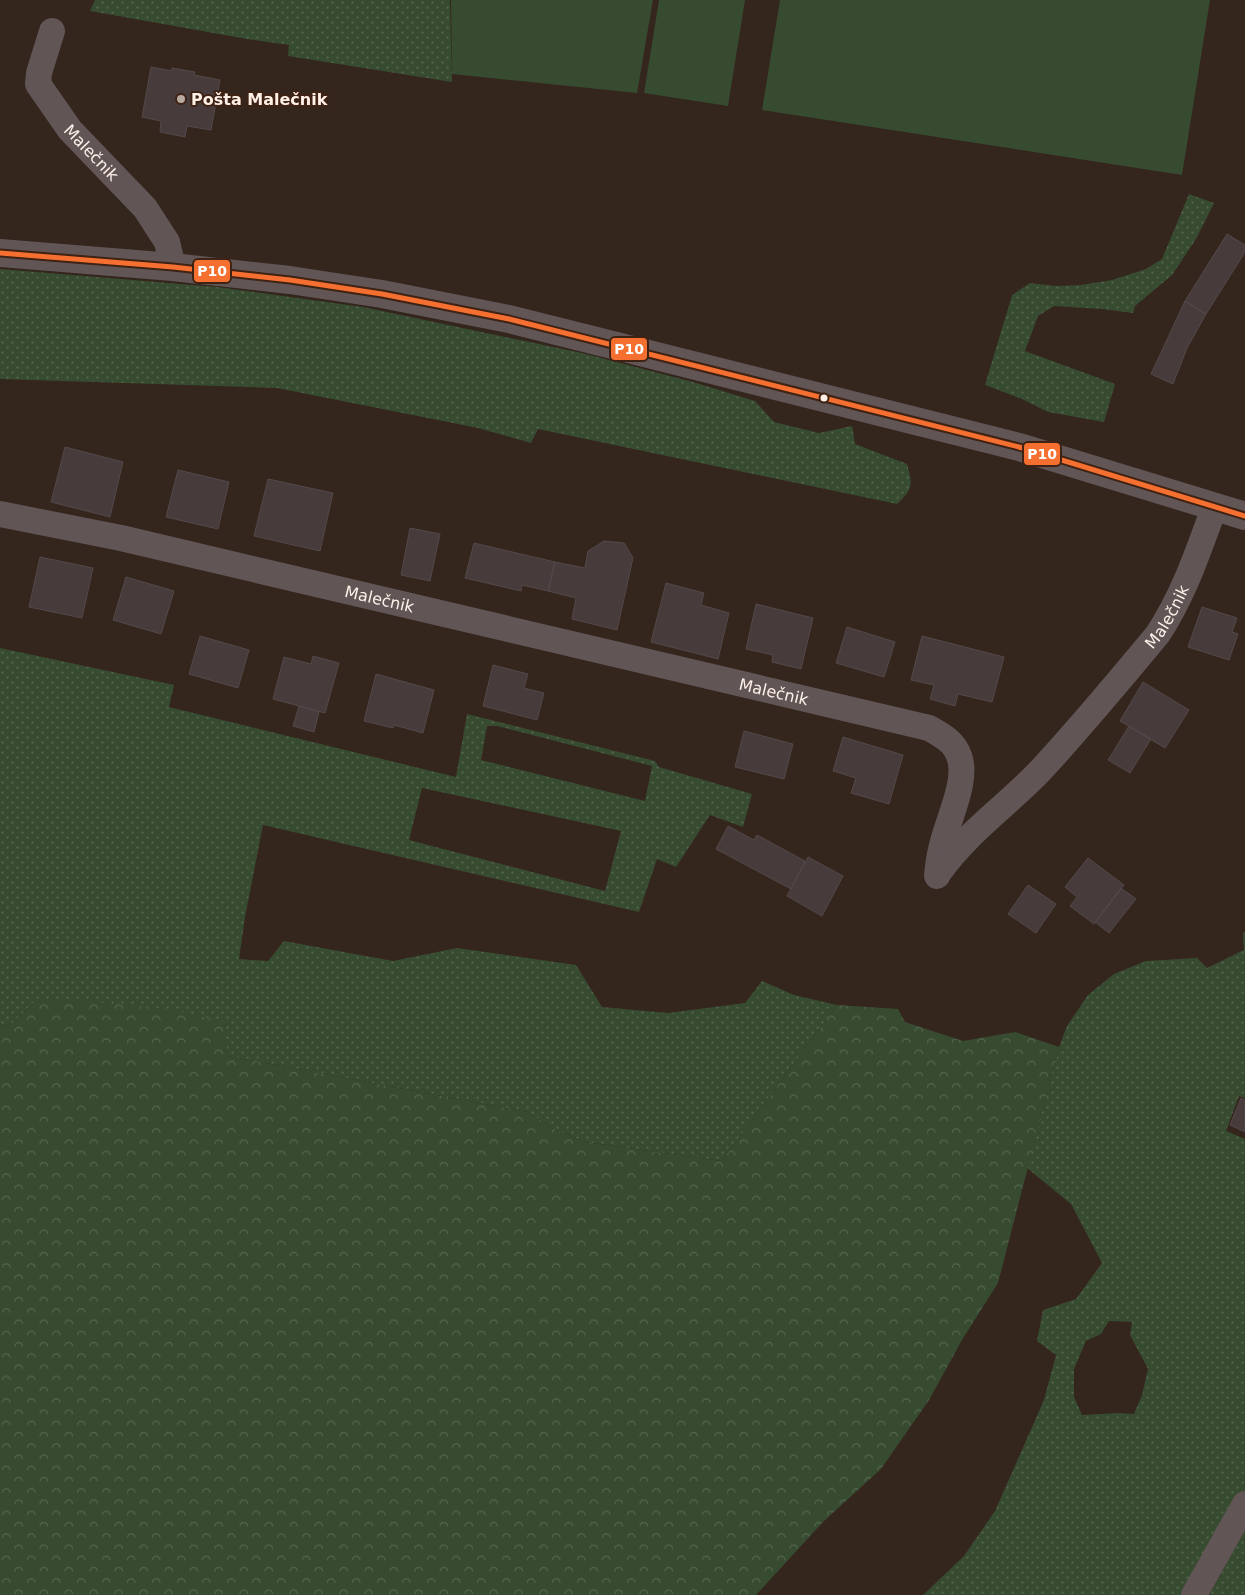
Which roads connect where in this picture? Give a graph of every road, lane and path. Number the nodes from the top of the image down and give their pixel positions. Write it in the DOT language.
graph roads {
  1 [pos="52,31"];
  2 [pos="0,253"];
  3 [pos="173,267"];
  4 [pos="1214,508"];
  5 [pos="0,514"];
  6 [pos="1245,516"];
  7 [pos="1245,1504"];
  8 [pos="1194,1595"];
  1 -- 3 [label="street, Malečnik"];
  2 -- 3 [label="street"];
  3 -- 4 [label="street"];
  4 -- 5 [label="street, Malečnik"];
  4 -- 6 [label="street"];
  7 -- 8 [label="street"];
}
